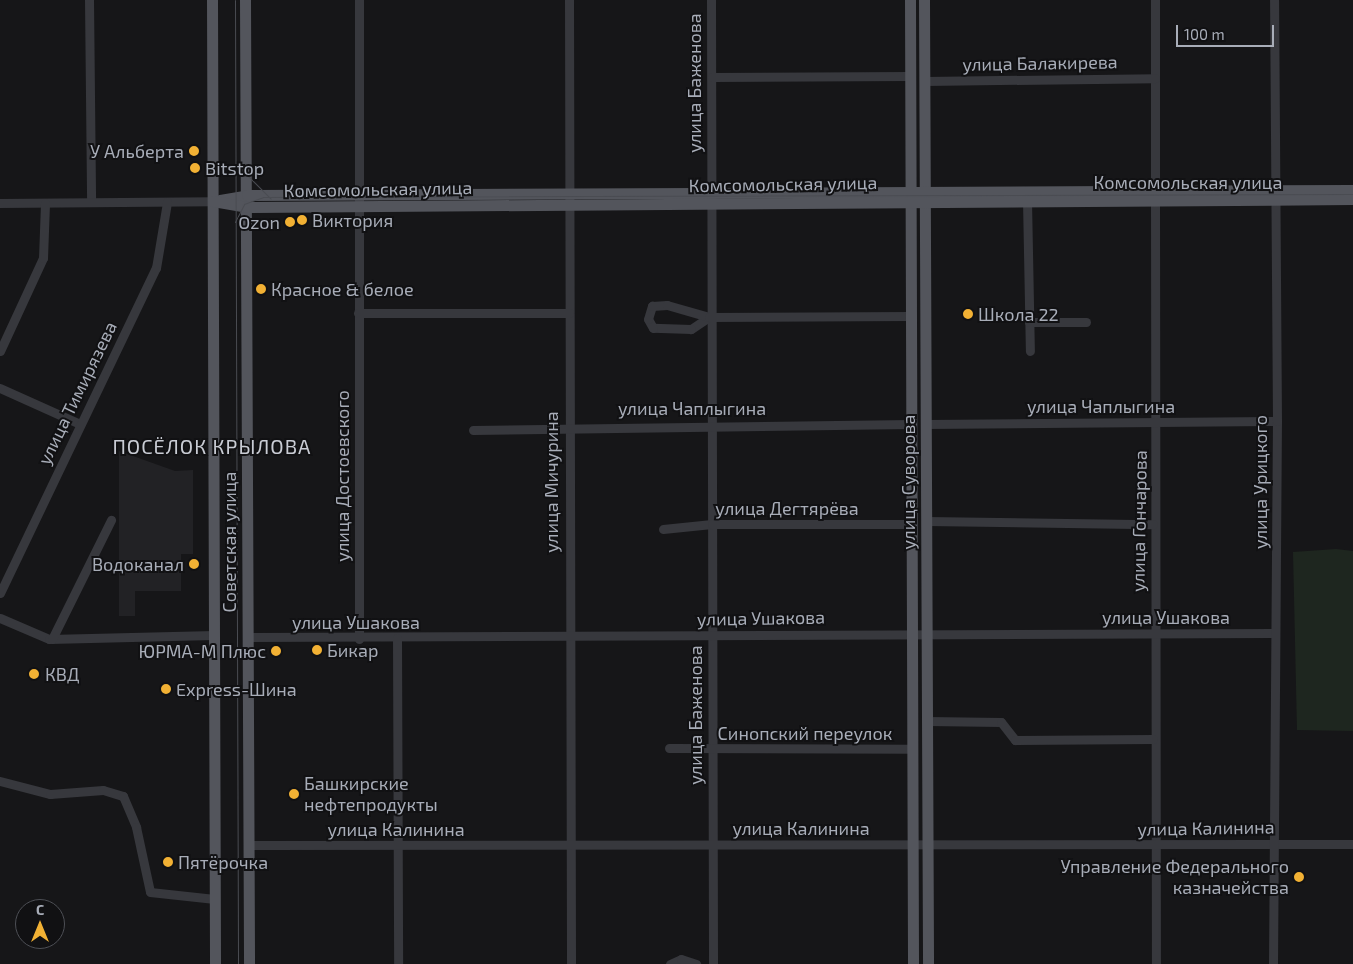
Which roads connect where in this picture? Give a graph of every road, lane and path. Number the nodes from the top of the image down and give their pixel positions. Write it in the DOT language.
graph roads {
  1 [pos="89,0"];
  2 [pos="212,0"];
  3 [pos="245,0"];
  4 [pos="359,0"];
  5 [pos="569,0"];
  6 [pos="711,0"];
  7 [pos="910,0"];
  8 [pos="924,0"];
  9 [pos="1155,0"];
  10 [pos="1274,0"];
  11 [pos="909,76"];
  12 [pos="712,77"];
  13 [pos="1155,78"];
  14 [pos="924,81"];
  15 [pos="1353,190"];
  16 [pos="358,194"];
  17 [pos="247,195"];
  18 [pos="925,195"];
  19 [pos="1155,195"];
  20 [pos="1274,195"];
  21 [pos="910,196"];
  22 [pos="567,198"];
  23 [pos="710,198"];
  24 [pos="1353,199"];
  25 [pos="1027,200"];
  26 [pos="213,201"];
  27 [pos="91,202"];
  28 [pos="166,202"];
  29 [pos="0,203"];
  30 [pos="45,203"];
  31 [pos="357,206"];
  32 [pos="247,208"];
  33 [pos="358,313"];
  34 [pos="568,313"];
  35 [pos="911,316"];
  36 [pos="709,317"];
  37 [pos="1029,322"];
  38 [pos="1086,322"];
  39 [pos="0,350"];
  40 [pos="1030,351"];
  41 [pos="0,388"];
  42 [pos="1158,421"];
  43 [pos="1277,421"];
  44 [pos="80,424"];
  45 [pos="712,424"];
  46 [pos="911,424"];
  47 [pos="926,424"];
  48 [pos="567,426"];
  49 [pos="473,430"];
  50 [pos="111,520"];
  51 [pos="926,521"];
  52 [pos="712,524"];
  53 [pos="912,524"];
  54 [pos="1153,524"];
  55 [pos="663,529"];
  56 [pos="0,593"];
  57 [pos="0,618"];
  58 [pos="912,633"];
  59 [pos="926,633"];
  60 [pos="1154,633"];
  61 [pos="1275,633"];
  62 [pos="214,635"];
  63 [pos="711,635"];
  64 [pos="247,637"];
  65 [pos="567,637"];
  66 [pos="397,638"];
  67 [pos="52,639"];
  68 [pos="359,639"];
  69 [pos="927,721"];
  70 [pos="1153,739"];
  71 [pos="669,748"];
  72 [pos="912,749"];
  73 [pos="712,750"];
  74 [pos="0,781"];
  75 [pos="1273,843"];
  76 [pos="712,844"];
  77 [pos="1353,844"];
  78 [pos="249,845"];
  79 [pos="398,845"];
  80 [pos="1156,845"];
  81 [pos="570,846"];
  82 [pos="912,846"];
  83 [pos="926,846"];
  84 [pos="215,899"];
  85 [pos="215,964"];
  86 [pos="249,964"];
  87 [pos="398,964"];
  88 [pos="571,964"];
  89 [pos="670,964"];
  90 [pos="696,964"];
  91 [pos="713,964"];
  92 [pos="913,964"];
  93 [pos="928,964"];
  94 [pos="1156,964"];
  95 [pos="1273,964"];
  1 -- 27 [label="street"];
  2 -- 26 [label="main road, Советская улица"];
  3 -- 17 [label="main road, Советская улица"];
  4 -- 16 [label="street, улица Достоевского"];
  5 -- 22 [label="street, улица Мичурина"];
  6 -- 12 [label="street, улица Баженова"];
  7 -- 11 [label="main road, улица Суворова"];
  8 -- 14 [label="main road, улица Суворова"];
  9 -- 13 [label="street, улица Гончарова"];
  10 -- 20 [label="street, улица Урицкого"];
  11 -- 12 [label="street"];
  11 -- 21 [label="main road, улица Суворова"];
  12 -- 23 [label="street, улица Баженова"];
  13 -- 14 [label="street, улица Балакирева"];
  13 -- 19 [label="street, улица Гончарова"];
  14 -- 18 [label="main road, улица Суворова"];
  15 -- 20 [label="main road, Комсомольская улица"];
  16 -- 17 [label="main road, Комсомольская улица"];
  16 -- 22 [label="main road, Комсомольская улица"];
  16 -- 31 [label="street, улица Достоевского"];
  17 -- 26 [label="main road, Комсомольская улица"];
  17 -- 32 [label="main road, Советская улица"];
  18 -- 19 [label="main road, Комсомольская улица"];
  18 -- 21 [label="main road, Комсомольская улица"];
  18 -- 25 [label="main road, Комсомольская улица"];
  18 -- 47 [label="main road, улица Суворова"];
  19 -- 20 [label="main road, Комсомольская улица"];
  19 -- 25 [label="main road, Комсомольская улица"];
  19 -- 42 [label="street, улица Гончарова"];
  20 -- 24 [label="main road, Комсомольская улица"];
  20 -- 43 [label="street, улица Урицкого"];
  21 -- 23 [label="main road, Комсомольская улица"];
  21 -- 35 [label="main road, улица Суворова"];
  22 -- 23 [label="main road, Комсомольская улица"];
  22 -- 31 [label="main road, Комсомольская улица"];
  22 -- 34 [label="street, улица Мичурина"];
  23 -- 36 [label="street, улица Баженова"];
  25 -- 37 [label="street"];
  26 -- 28 [label="street, Комсомольская улица"];
  26 -- 32 [label="main road, Комсомольская улица"];
  26 -- 62 [label="main road, Советская улица"];
  27 -- 28 [label="street, Комсомольская улица"];
  27 -- 30 [label="street, Комсомольская улица"];
  28 -- 44 [label="street, улица Тимирязева"];
  29 -- 30 [label="street, Комсомольская улица"];
  30 -- 39 [label="street"];
  31 -- 32 [label="main road, Комсомольская улица"];
  31 -- 33 [label="street, улица Достоевского"];
  32 -- 64 [label="main road, Советская улица"];
  33 -- 34 [label="street"];
  33 -- 68 [label="street, улица Достоевского"];
  34 -- 48 [label="street, улица Мичурина"];
  35 -- 36 [label="street"];
  35 -- 46 [label="main road, улица Суворова"];
  36 -- 36 [label="street"];
  36 -- 45 [label="street, улица Баженова"];
  37 -- 38 [label="street"];
  37 -- 40 [label="street"];
  41 -- 44 [label="street"];
  42 -- 43 [label="street, улица Чаплыгина"];
  42 -- 47 [label="street, улица Чаплыгина"];
  42 -- 54 [label="street, улица Гончарова"];
  43 -- 61 [label="street, улица Урицкого"];
  44 -- 56 [label="street, улица Тимирязева"];
  45 -- 46 [label="street, улица Чаплыгина"];
  45 -- 48 [label="street, улица Чаплыгина"];
  45 -- 52 [label="street, улица Баженова"];
  46 -- 53 [label="main road, улица Суворова"];
  47 -- 51 [label="main road, улица Суворова"];
  48 -- 49 [label="street, улица Чаплыгина"];
  48 -- 65 [label="street, улица Мичурина"];
  50 -- 67 [label="street"];
  51 -- 54 [label="street"];
  51 -- 59 [label="main road, улица Суворова"];
  52 -- 53 [label="street, улица Дегтярёва"];
  52 -- 55 [label="street, улица Дегтярёва"];
  52 -- 63 [label="street, улица Баженова"];
  53 -- 58 [label="main road, улица Суворова"];
  54 -- 60 [label="street, улица Гончарова"];
  57 -- 67 [label="street"];
  58 -- 59 [label="street, улица Ушакова"];
  58 -- 63 [label="street, улица Ушакова"];
  58 -- 72 [label="main road, улица Суворова"];
  59 -- 60 [label="street, улица Ушакова"];
  59 -- 69 [label="main road, улица Суворова"];
  60 -- 61 [label="street, улица Ушакова"];
  60 -- 70 [label="street, улица Гончарова"];
  61 -- 75 [label="street, улица Урицкого"];
  62 -- 67 [label="street"];
  62 -- 84 [label="main road, Советская улица"];
  63 -- 65 [label="street, улица Ушакова"];
  63 -- 73 [label="street, улица Баженова"];
  64 -- 68 [label="street, улица Ушакова"];
  64 -- 78 [label="main road, Советская улица"];
  65 -- 66 [label="street, улица Ушакова"];
  65 -- 81 [label="street, улица Мичурина"];
  66 -- 68 [label="street, улица Ушакова"];
  66 -- 79 [label="street"];
  69 -- 70 [label="street"];
  69 -- 83 [label="main road, улица Суворова"];
  70 -- 80 [label="street, улица Гончарова"];
  71 -- 73 [label="street, Синопский переулок"];
  72 -- 73 [label="street, Синопский переулок"];
  72 -- 82 [label="main road, улица Суворова"];
  73 -- 76 [label="street, улица Баженова"];
  74 -- 84 [label="street"];
  75 -- 77 [label="street, улица Калинина"];
  75 -- 80 [label="street, улица Калинина"];
  75 -- 95 [label="street, улица Урицкого"];
  76 -- 81 [label="street, улица Калинина"];
  76 -- 82 [label="street, улица Калинина"];
  76 -- 91 [label="street, улица Баженова"];
  78 -- 79 [label="street, улица Калинина"];
  78 -- 86 [label="main road, Советская улица"];
  79 -- 81 [label="street, улица Калинина"];
  79 -- 87 [label="street"];
  80 -- 83 [label="street, улица Калинина"];
  80 -- 94 [label="street, улица Гончарова"];
  81 -- 88 [label="street, улица Мичурина"];
  82 -- 83 [label="street, улица Калинина"];
  82 -- 92 [label="main road, улица Суворова"];
  83 -- 93 [label="main road, улица Суворова"];
  84 -- 85 [label="main road, Советская улица"];
  89 -- 90 [label="street"];
}
